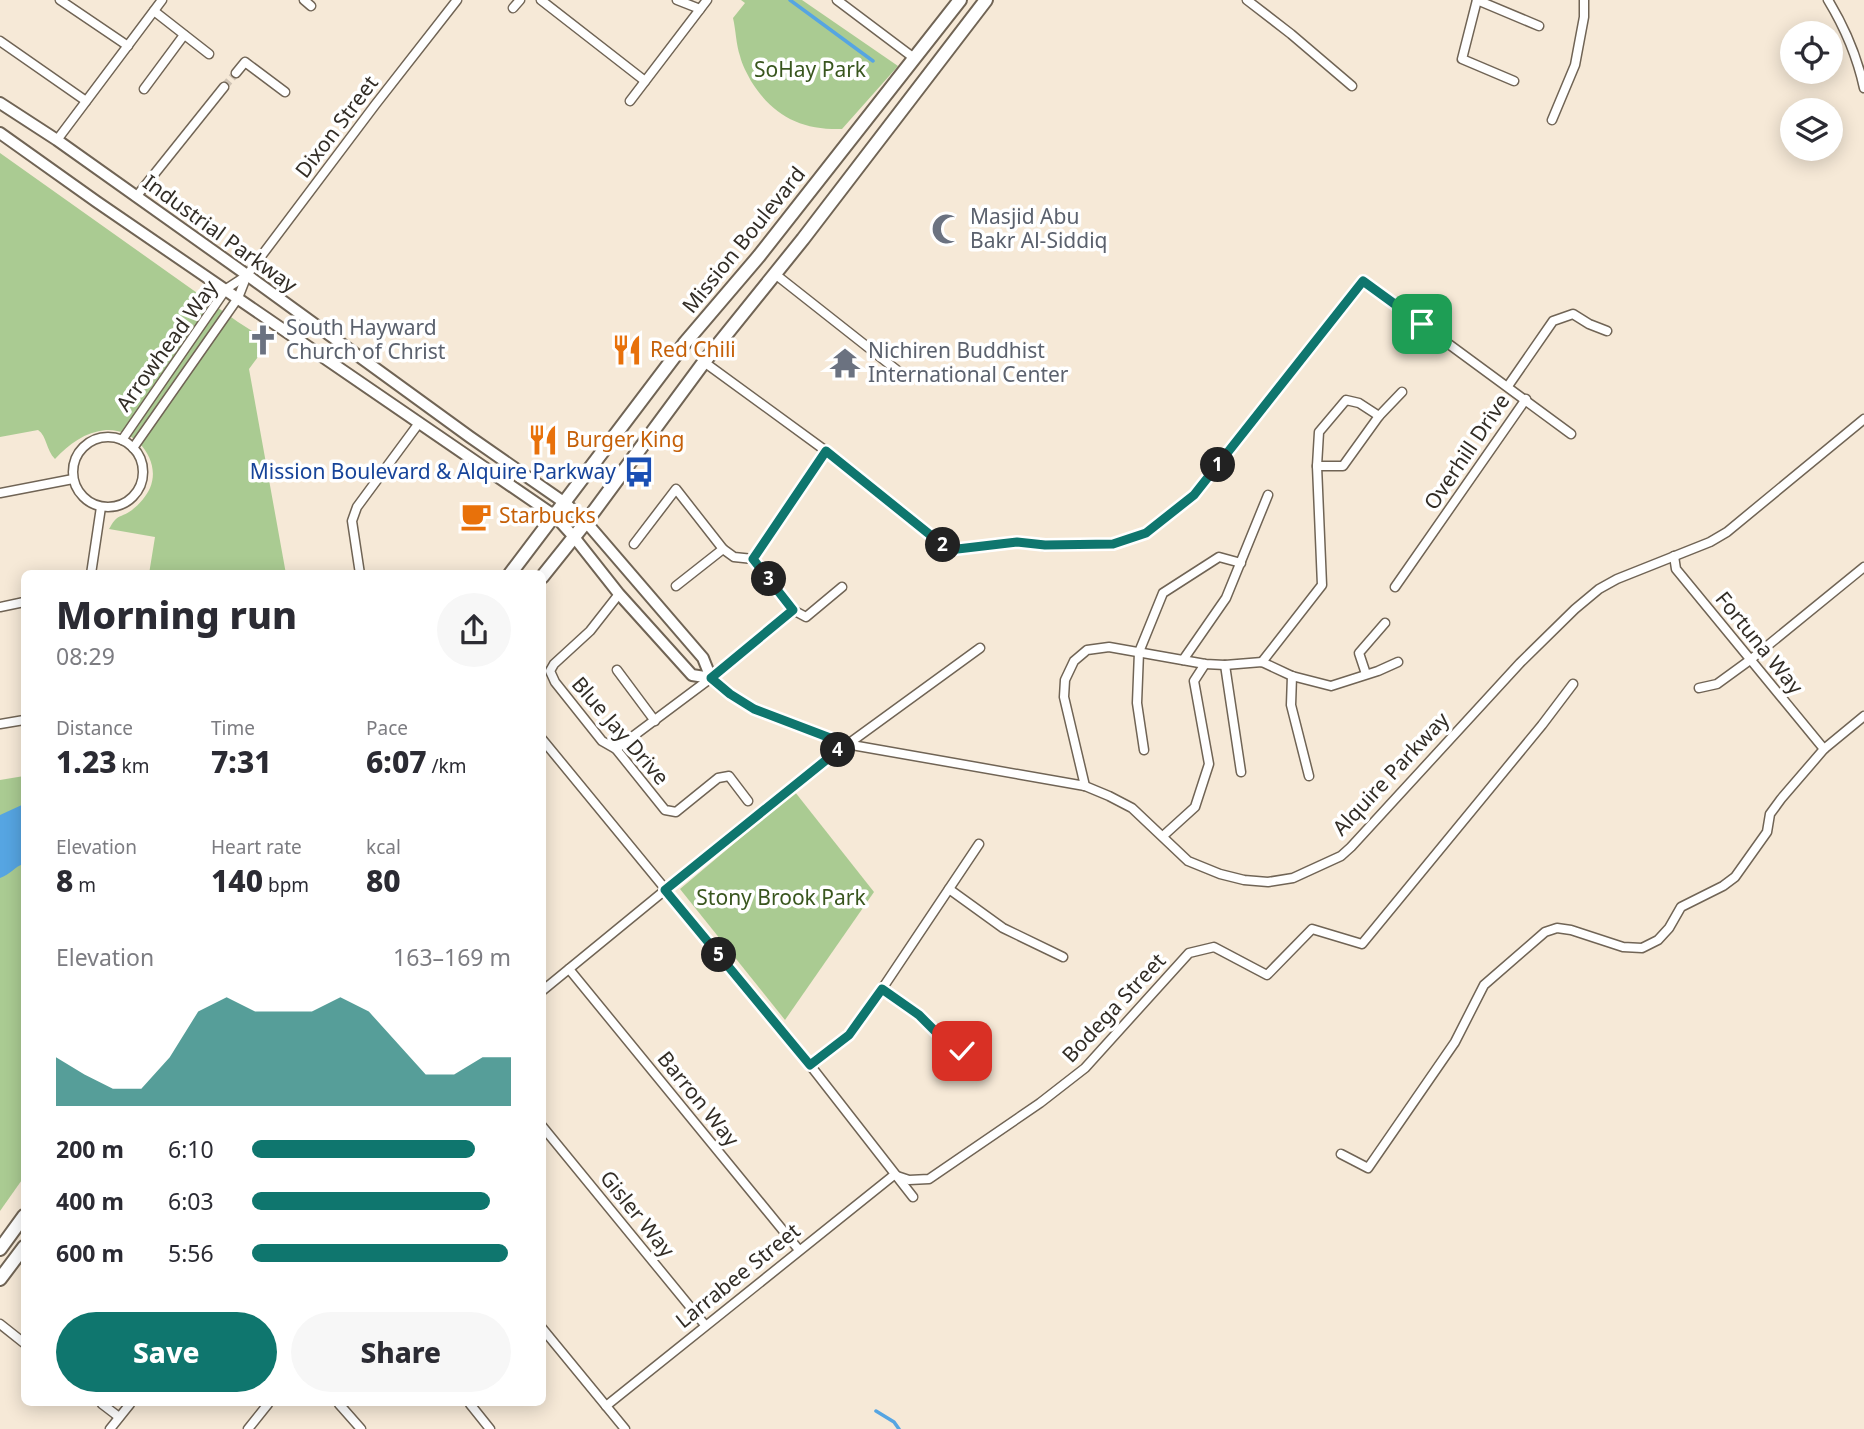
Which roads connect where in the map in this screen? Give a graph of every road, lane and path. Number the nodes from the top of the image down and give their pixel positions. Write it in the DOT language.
graph roads {
  1 [pos="60,0"];
  2 [pos="162,0"];
  3 [pos="457,0"];
  4 [pos="520,0"];
  5 [pos="541,0"];
  6 [pos="677,0"];
  7 [pos="708,0"];
  8 [pos="837,0"];
  9 [pos="960,0"];
  10 [pos="986,0"];
  11 [pos="1247,0"];
  12 [pos="1477,0"];
  13 [pos="1584,0"];
  14 [pos="1829,0"];
  15 [pos="513,8"];
  16 [pos="701,9"];
  17 [pos="154,11"];
  18 [pos="1539,26"];
  19 [pos="184,35"];
  20 [pos="0,41"];
  21 [pos="128,46"];
  22 [pos="209,54"];
  23 [pos="914,58"];
  24 [pos="236,73"];
  25 [pos="645,81"];
  26 [pos="1514,81"];
  27 [pos="1352,86"];
  28 [pos="224,87"];
  29 [pos="1864,88"];
  30 [pos="144,89"];
  31 [pos="285,92"];
  32 [pos="86,101"];
  33 [pos="630,101"];
  34 [pos="0,103"];
  35 [pos="1552,120"];
  36 [pos="0,133"];
  37 [pos="57,140"];
  38 [pos="136,197"];
  39 [pos="775,274"];
  40 [pos="247,275"];
  41 [pos="226,289"];
  42 [pos="237,298"];
  43 [pos="1606,331"];
  44 [pos="704,362"];
  45 [pos="898,371"];
  46 [pos="1508,387"];
  47 [pos="1402,392"];
  48 [pos="1526,400"];
  49 [pos="1378,416"];
  50 [pos="1864,419"];
  51 [pos="419,423"];
  52 [pos="1571,434"];
  53 [pos="122,440"];
  54 [pos="133,448"];
  55 [pos="826,451"];
  56 [pos="1317,466"];
  57 [pos="73,479"];
  58 [pos="0,493"];
  59 [pos="1268,495"];
  60 [pos="565,503"];
  61 [pos="101,507"];
  62 [pos="555,516"];
  63 [pos="586,522"];
  64 [pos="574,537"];
  65 [pos="634,544"];
  66 [pos="723,549"];
  67 [pos="1674,556"];
  68 [pos="753,559"];
  69 [pos="1241,563"];
  70 [pos="1864,568"];
  71 [pos="91,570"];
  72 [pos="359,570"];
  73 [pos="513,570"];
  74 [pos="546,572"];
  75 [pos="676,586"];
  76 [pos="842,587"];
  77 [pos="1395,587"];
  78 [pos="619,593"];
  79 [pos="21,603"];
  80 [pos="0,607"];
  81 [pos="793,610"];
  82 [pos="1385,623"];
  83 [pos="980,648"];
  84 [pos="1139,652"];
  85 [pos="1183,660"];
  86 [pos="1750,660"];
  87 [pos="1262,662"];
  88 [pos="1398,662"];
  89 [pos="1205,664"];
  90 [pos="1225,664"];
  91 [pos="617,670"];
  92 [pos="1366,674"];
  93 [pos="1292,677"];
  94 [pos="711,678"];
  95 [pos="1573,684"];
  96 [pos="1699,688"];
  97 [pos="1864,716"];
  98 [pos="21,720"];
  99 [pos="655,721"];
  100 [pos="0,724"];
  101 [pos="546,744"];
  102 [pos="846,744"];
  103 [pos="616,749"];
  104 [pos="1824,749"];
  105 [pos="1144,750"];
  106 [pos="1241,772"];
  107 [pos="1308,776"];
  108 [pos="1085,786"];
  109 [pos="748,801"];
  110 [pos="1163,836"];
  111 [pos="979,844"];
  112 [pos="949,889"];
  113 [pos="665,890"];
  114 [pos="1063,957"];
  115 [pos="569,969"];
  116 [pos="546,988"];
  117 [pos="882,989"];
  118 [pos="962,1051"];
  119 [pos="810,1065"];
  120 [pos="546,1131"];
  121 [pos="1341,1154"];
  122 [pos="894,1175"];
  123 [pos="913,1197"];
  124 [pos="21,1220"];
  125 [pos="0,1249"];
  126 [pos="799,1250"];
  127 [pos="21,1251"];
  128 [pos="0,1279"];
  129 [pos="0,1324"];
  130 [pos="705,1325"];
  131 [pos="546,1333"];
  132 [pos="21,1341"];
  133 [pos="105,1406"];
  134 [pos="128,1406"];
  135 [pos="266,1406"];
  136 [pos="341,1406"];
  137 [pos="472,1406"];
  138 [pos="606,1406"];
  139 [pos="119,1417"];
  140 [pos="110,1429"];
  141 [pos="248,1429"];
  142 [pos="361,1429"];
  143 [pos="490,1429"];
  144 [pos="625,1429"];
  1 -- 21 [label="street"];
  2 -- 17 [label="street"];
  3 -- 40 [label="street, Dixon Street"];
  4 -- 15 [label="street"];
  5 -- 25 [label="street"];
  6 -- 16 [label="street"];
  7 -- 16 [label="street"];
  8 -- 23 [label="street"];
  9 -- 23 [label="main road, Mission Boulevard"];
  10 -- 39 [label="main road, Mission Boulevard"];
  11 -- 27 [label="street"];
  12 -- 18 [label="street"];
  12 -- 26 [label="street"];
  13 -- 35 [label="street"];
  14 -- 29 [label="street"];
  16 -- 25 [label="street"];
  17 -- 19 [label="street"];
  17 -- 21 [label="street"];
  19 -- 22 [label="street"];
  19 -- 30 [label="street"];
  20 -- 32 [label="street"];
  21 -- 32 [label="street"];
  23 -- 60 [label="main road, Mission Boulevard"];
  24 -- 31 [label="street"];
  25 -- 33 [label="street"];
  28 -- 38 [label="street"];
  32 -- 37 [label="street"];
  34 -- 37 [label="main road, Industrial Parkway"];
  36 -- 41 [label="main road, Industrial Parkway"];
  37 -- 38 [label="main road, Industrial Parkway"];
  38 -- 40 [label="main road, Industrial Parkway"];
  39 -- 44 [label="main road, Mission Boulevard"];
  39 -- 45 [label="street"];
  40 -- 41 [label="street, Arrowhead Way"];
  40 -- 42 [label="street, Arrowhead Way"];
  40 -- 60 [label="main road, Industrial Parkway"];
  41 -- 42 [label="main road, Industrial Parkway"];
  41 -- 53 [label="street, Arrowhead Way"];
  42 -- 51 [label="main road, Industrial Parkway"];
  42 -- 54 [label="street, Arrowhead Way"];
  43 -- 46 [label="street"];
  44 -- 55 [label="street, Overhill Drive"];
  44 -- 63 [label="main road, Mission Boulevard"];
  46 -- 48 [label="street, Overhill Drive"];
  46 -- 55 [label="street, Overhill Drive"];
  47 -- 49 [label="street"];
  48 -- 52 [label="street"];
  48 -- 77 [label="street, Overhill Drive"];
  49 -- 56 [label="street"];
  49 -- 56 [label="street"];
  50 -- 67 [label="street, Alquire Parkway"];
  51 -- 62 [label="main road, Industrial Parkway"];
  51 -- 72 [label="street"];
  53 -- 54 [label="street"];
  53 -- 57 [label="street"];
  54 -- 61 [label="street"];
  55 -- 68 [label="street"];
  56 -- 87 [label="street"];
  57 -- 58 [label="street"];
  57 -- 61 [label="street"];
  59 -- 69 [label="street"];
  60 -- 62 [label="main road, Mission Boulevard"];
  60 -- 63 [label="main road, Industrial Parkway"];
  61 -- 71 [label="street"];
  62 -- 64 [label="main road, Industrial Parkway"];
  62 -- 73 [label="main road, Mission Boulevard"];
  63 -- 64 [label="main road, Mission Boulevard"];
  63 -- 94 [label="main road, Alquire Parkway"];
  64 -- 74 [label="main road, Mission Boulevard"];
  64 -- 78 [label="main road, Alquire Parkway"];
  65 -- 66 [label="street"];
  66 -- 68 [label="street"];
  66 -- 75 [label="street"];
  67 -- 86 [label="street, Fortuna Way"];
  67 -- 110 [label="street, Alquire Parkway"];
  68 -- 81 [label="street"];
  69 -- 84 [label="street"];
  69 -- 85 [label="street"];
  70 -- 86 [label="street"];
  76 -- 81 [label="street"];
  78 -- 94 [label="main road, Alquire Parkway"];
  78 -- 103 [label="street, Blue Jay Drive"];
  79 -- 80 [label="street"];
  81 -- 94 [label="street"];
  82 -- 92 [label="street"];
  83 -- 102 [label="street"];
  84 -- 85 [label="street"];
  84 -- 105 [label="street"];
  84 -- 108 [label="street"];
  85 -- 89 [label="street"];
  86 -- 96 [label="street"];
  86 -- 104 [label="street, Fortuna Way"];
  87 -- 90 [label="street"];
  87 -- 93 [label="street"];
  88 -- 92 [label="street"];
  89 -- 90 [label="street"];
  89 -- 110 [label="street"];
  90 -- 106 [label="street"];
  91 -- 99 [label="street"];
  92 -- 93 [label="street"];
  93 -- 107 [label="street"];
  94 -- 99 [label="street"];
  94 -- 102 [label="street, Alquire Parkway"];
  95 -- 122 [label="street, Bodega Street"];
  97 -- 104 [label="street"];
  98 -- 100 [label="street"];
  99 -- 103 [label="street"];
  101 -- 113 [label="street"];
  102 -- 108 [label="street, Alquire Parkway"];
  102 -- 113 [label="street"];
  103 -- 109 [label="street, Blue Jay Drive"];
  104 -- 121 [label="street"];
  108 -- 110 [label="street, Alquire Parkway"];
  111 -- 112 [label="street"];
  112 -- 114 [label="street"];
  112 -- 117 [label="street"];
  113 -- 115 [label="street"];
  113 -- 119 [label="street"];
  115 -- 116 [label="street"];
  115 -- 126 [label="street, Barron Way"];
  117 -- 118 [label="street"];
  117 -- 119 [label="street"];
  119 -- 122 [label="street"];
  120 -- 130 [label="street, Gisler Way"];
  122 -- 123 [label="street"];
  122 -- 126 [label="street, Larrabee Street"];
  124 -- 125 [label="main road"];
  126 -- 130 [label="street, Larrabee Street"];
  127 -- 128 [label="main road"];
  129 -- 132 [label="street"];
  130 -- 138 [label="street, Larrabee Street"];
  131 -- 138 [label="street"];
  133 -- 139 [label="street"];
  134 -- 139 [label="street"];
  135 -- 141 [label="street"];
  136 -- 142 [label="street"];
  137 -- 143 [label="street"];
  138 -- 144 [label="street"];
  139 -- 140 [label="street"];
}
